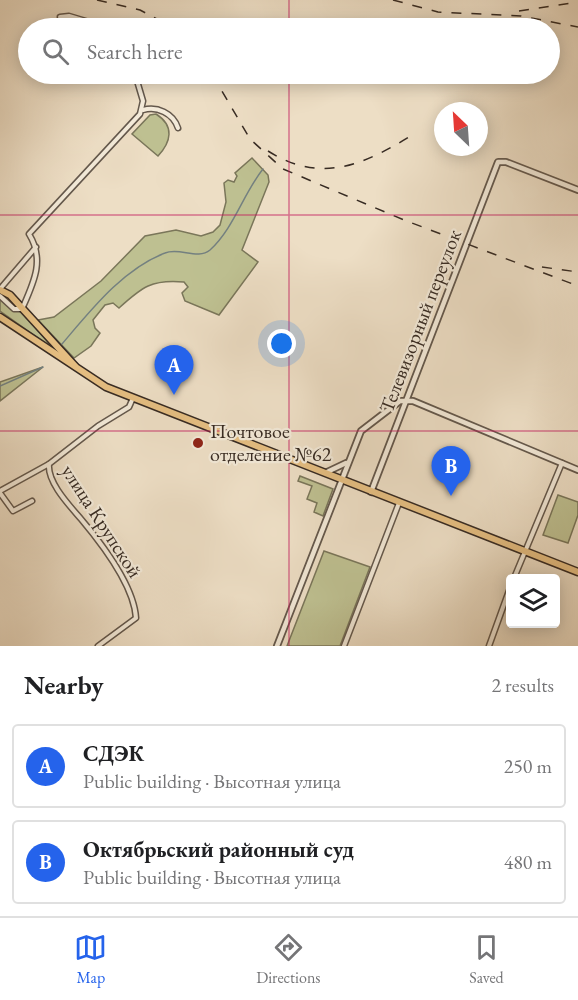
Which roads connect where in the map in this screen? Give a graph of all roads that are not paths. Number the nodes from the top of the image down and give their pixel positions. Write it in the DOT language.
graph roads {
  1 [pos="60,16"];
  2 [pos="76,18"];
  3 [pos="138,84"];
  4 [pos="142,111"];
  5 [pos="178,128"];
  6 [pos="578,190"];
  7 [pos="37,246"];
  8 [pos="0,289"];
  9 [pos="28,295"];
  10 [pos="0,297"];
  11 [pos="15,300"];
  12 [pos="22,309"];
  13 [pos="0,317"];
  14 [pos="84,375"];
  15 [pos="133,398"];
  16 [pos="406,399"];
  17 [pos="348,461"];
  18 [pos="562,463"];
  19 [pos="48,464"];
  20 [pos="578,470"];
  21 [pos="320,472"];
  22 [pos="342,481"];
  23 [pos="0,492"];
  24 [pos="371,492"];
  25 [pos="32,501"];
  26 [pos="399,502"];
  27 [pos="525,551"];
  28 [pos="578,572"];
  29 [pos="516,574"];
  30 [pos="506,599"];
  31 [pos="98,646"];
  32 [pos="277,646"];
  33 [pos="344,646"];
  34 [pos="489,646"];
  1 -- 2 [label="street"];
  3 -- 4 [label="street"];
  4 -- 5 [label="street"];
  4 -- 7 [label="street"];
  6 -- 16 [label="street, Телевизорный переулок"];
  7 -- 8 [label="street"];
  7 -- 9 [label="street"];
  8 -- 11 [label="main road"];
  9 -- 11 [label="street"];
  9 -- 12 [label="street"];
  10 -- 12 [label="street"];
  11 -- 12 [label="main road"];
  12 -- 14 [label="main road"];
  13 -- 14 [label="main road"];
  14 -- 15 [label="main road"];
  15 -- 19 [label="street, улица Крупской"];
  15 -- 21 [label="main road"];
  16 -- 17 [label="street"];
  16 -- 18 [label="street"];
  16 -- 24 [label="street, Телевизорный переулок"];
  17 -- 21 [label="street"];
  17 -- 22 [label="street"];
  18 -- 20 [label="street"];
  18 -- 27 [label="street"];
  19 -- 23 [label="street, улица Крупской"];
  19 -- 31 [label="street, улица Крупской"];
  21 -- 22 [label="main road"];
  22 -- 24 [label="main road"];
  22 -- 32 [label="street"];
  23 -- 25 [label="street, улица Крупской"];
  24 -- 26 [label="main road"];
  26 -- 27 [label="main road"];
  26 -- 33 [label="street"];
  27 -- 28 [label="main road"];
  27 -- 29 [label="street"];
  30 -- 34 [label="street"];
}
